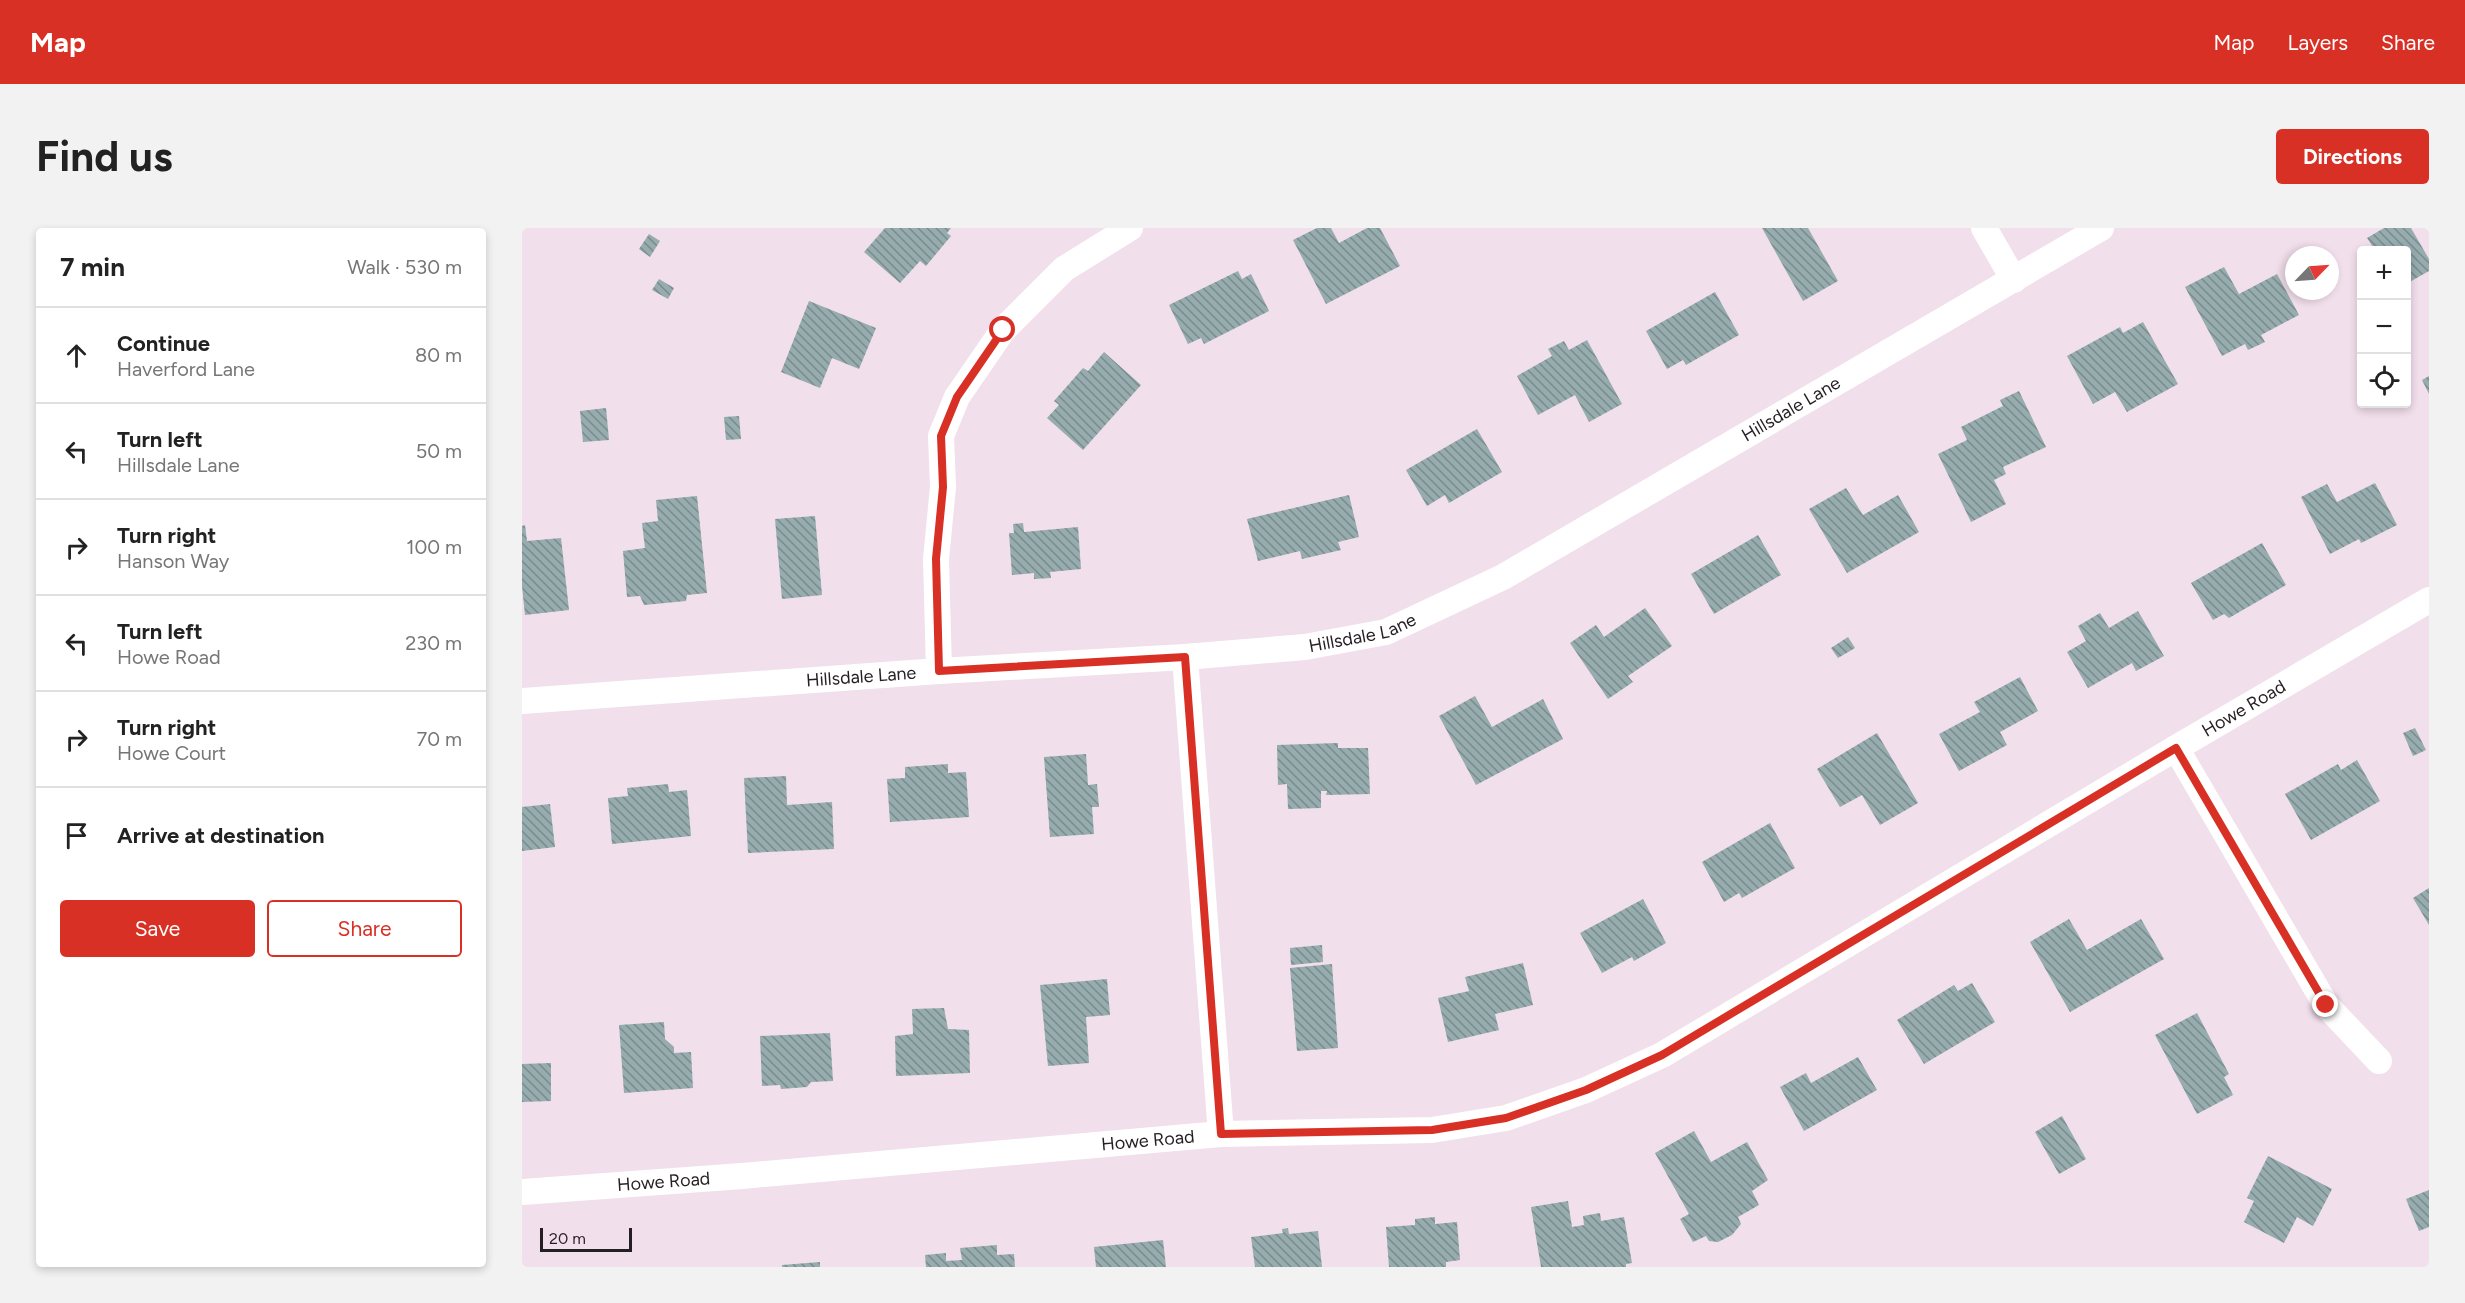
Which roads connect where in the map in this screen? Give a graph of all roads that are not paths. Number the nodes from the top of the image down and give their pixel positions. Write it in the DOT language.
graph roads {
  1 [pos="1130,228"];
  2 [pos="1984,228"];
  3 [pos="2101,228"];
  4 [pos="2014,280"];
  5 [pos="2429,600"];
  6 [pos="1185,657"];
  7 [pos="939,671"];
  8 [pos="522,701"];
  9 [pos="2176,748"];
  10 [pos="2379,1061"];
  11 [pos="1221,1134"];
  12 [pos="522,1192"];
  1 -- 7 [label="street"];
  2 -- 4 [label="street"];
  3 -- 4 [label="street, Hillsdale Lane"];
  4 -- 6 [label="street, Hillsdale Lane"];
  5 -- 9 [label="street, Howe Road"];
  6 -- 7 [label="street, Hillsdale Lane"];
  6 -- 11 [label="street"];
  7 -- 8 [label="street, Hillsdale Lane"];
  9 -- 10 [label="street"];
  9 -- 11 [label="street, Howe Road"];
  11 -- 12 [label="street, Howe Road"];
}
